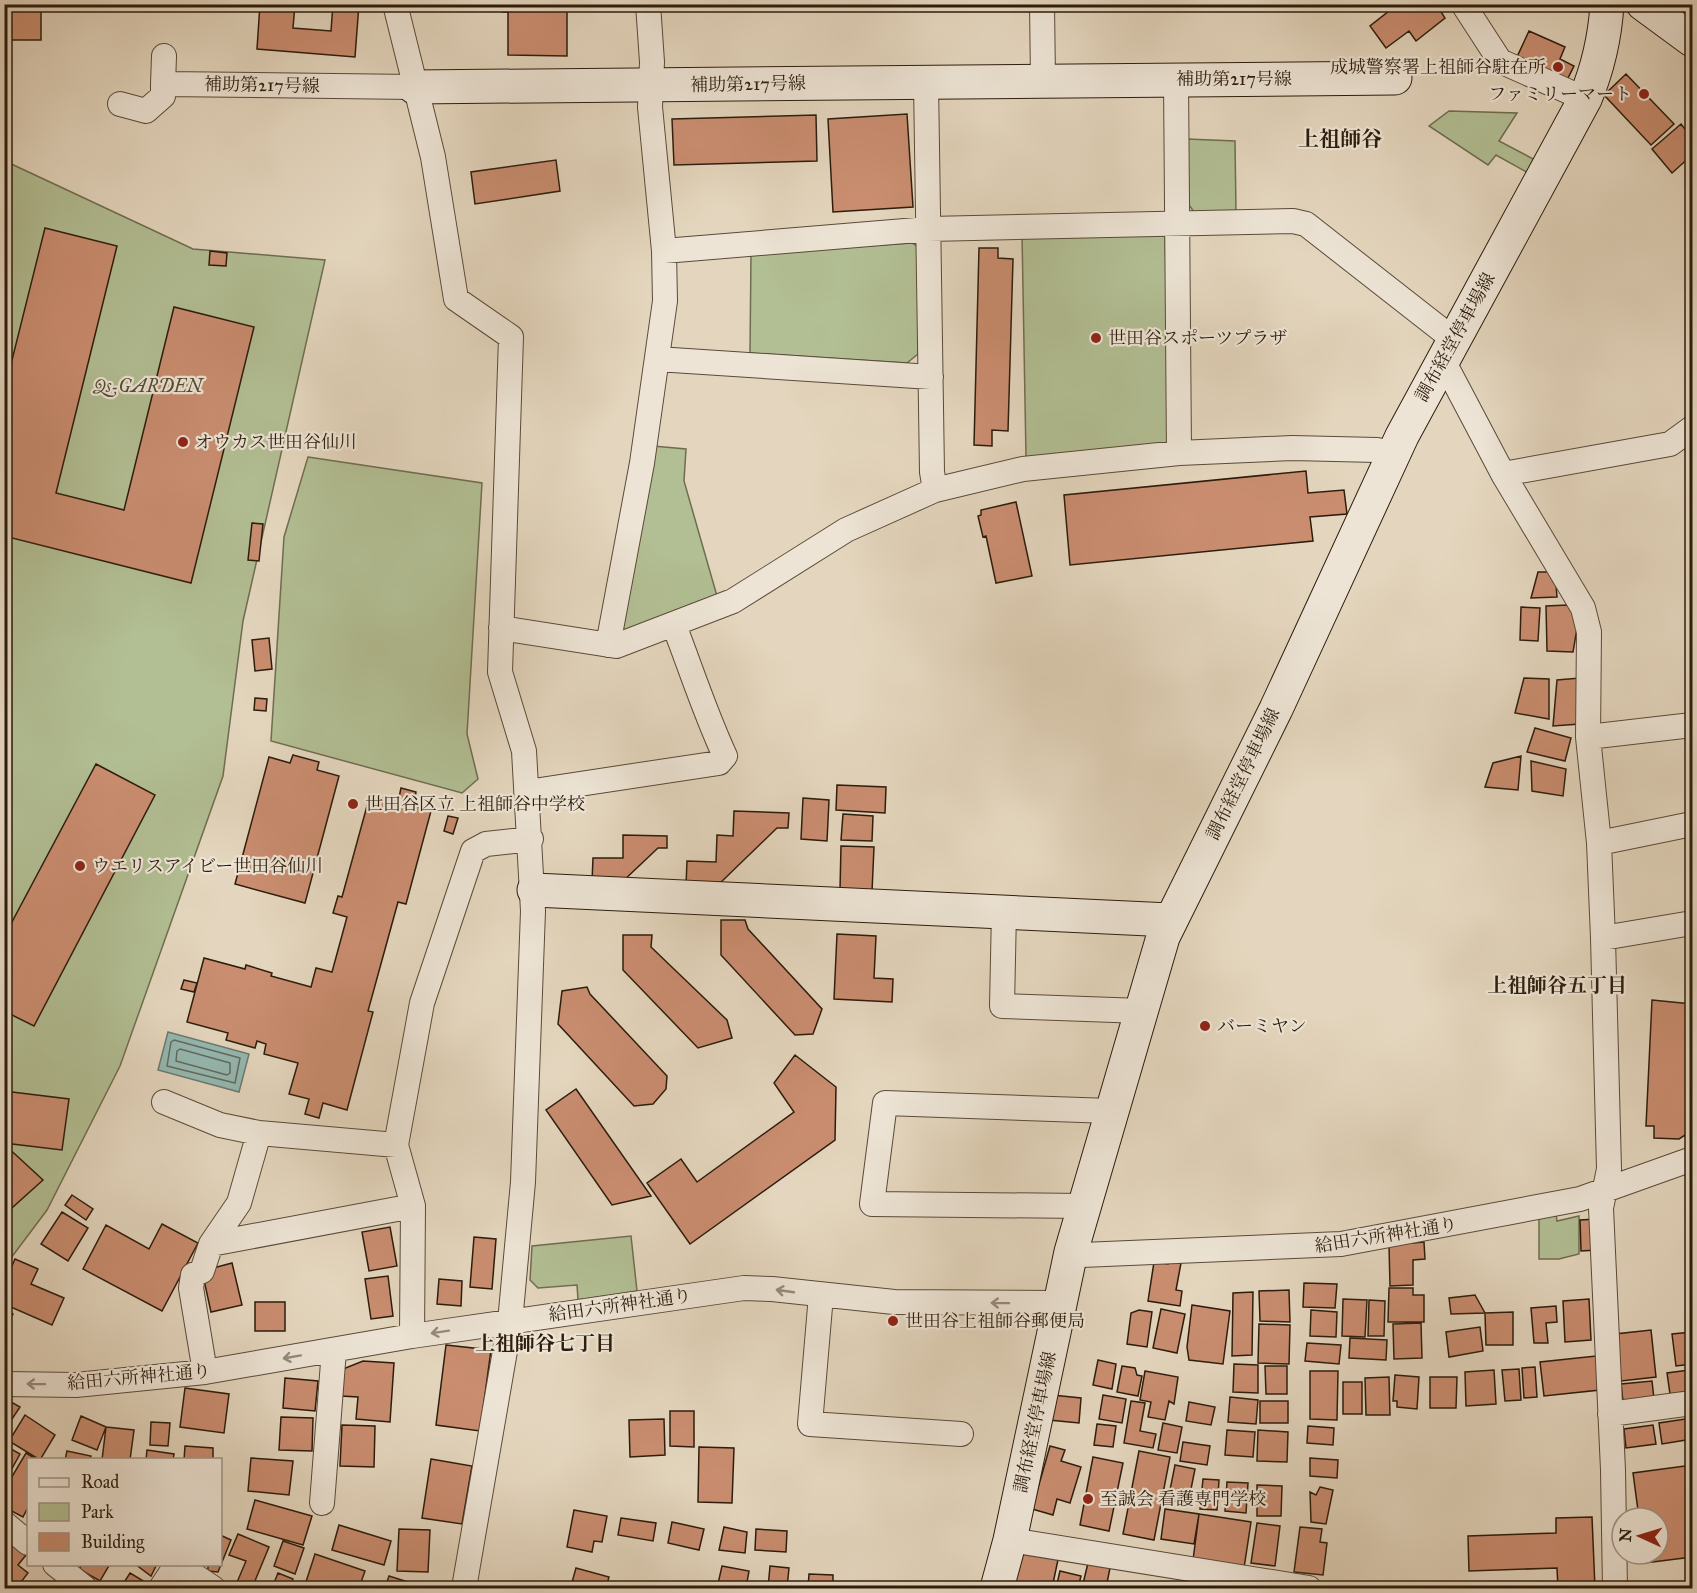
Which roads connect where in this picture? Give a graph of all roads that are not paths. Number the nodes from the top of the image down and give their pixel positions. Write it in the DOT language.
graph roads {
  1 [pos="394,4"];
  2 [pos="648,4"];
  3 [pos="1042,4"];
  4 [pos="1463,4"];
  5 [pos="1607,4"];
  6 [pos="1643,4"];
  7 [pos="1692,40"];
  8 [pos="164,56"];
  9 [pos="1395,78"];
  10 [pos="1176,79"];
  11 [pos="1043,80"];
  12 [pos="926,82"];
  13 [pos="163,84"];
  14 [pos="651,85"];
  15 [pos="414,87"];
  16 [pos="1585,99"];
  17 [pos="120,104"];
  18 [pos="1176,222"];
  19 [pos="929,230"];
  20 [pos="664,252"];
  21 [pos="1447,350"];
  22 [pos="657,359"];
  23 [pos="931,377"];
  24 [pos="1692,428"];
  25 [pos="1179,453"];
  26 [pos="1393,453"];
  27 [pos="1503,474"];
  28 [pos="934,490"];
  29 [pos="674,625"];
  30 [pos="501,628"];
  31 [pos="608,645"];
  32 [pos="1692,725"];
  33 [pos="1588,736"];
  34 [pos="527,792"];
  35 [pos="1692,824"];
  36 [pos="531,839"];
  37 [pos="1599,843"];
  38 [pos="534,890"];
  39 [pos="1004,911"];
  40 [pos="1170,920"];
  41 [pos="1692,923"];
  42 [pos="1603,938"];
  43 [pos="1142,1011"];
  44 [pos="164,1102"];
  45 [pos="1111,1111"];
  46 [pos="259,1133"];
  47 [pos="396,1145"];
  48 [pos="1692,1159"];
  49 [pos="1605,1191"];
  50 [pos="413,1206"];
  51 [pos="1084,1206"];
  52 [pos="211,1244"];
  53 [pos="1071,1252"];
  54 [pos="821,1296"];
  55 [pos="1059,1303"];
  56 [pos="510,1322"];
  57 [pos="412,1336"];
  58 [pos="334,1350"];
  59 [pos="205,1372"];
  60 [pos="4,1384"];
  61 [pos="1692,1403"];
  62 [pos="1610,1414"];
  63 [pos="961,1434"];
  64 [pos="322,1503"];
  65 [pos="4,1523"];
  66 [pos="1010,1540"];
  67 [pos="27,1542"];
  68 [pos="57,1566"];
  69 [pos="84,1588"];
  70 [pos="161,1588"];
  71 [pos="213,1588"];
  72 [pos="464,1588"];
  73 [pos="997,1588"];
  74 [pos="1309,1588"];
  75 [pos="1615,1588"];
  1 -- 15 [label="street"];
  2 -- 14 [label="street"];
  3 -- 11 [label="street"];
  4 -- 16 [label="street"];
  5 -- 16 [label="main road, 調布経堂停車場線"];
  6 -- 7 [label="main road"];
  8 -- 13 [label="street"];
  9 -- 10 [label="main road, 補助第217号線"];
  10 -- 11 [label="main road, 補助第217号線"];
  10 -- 18 [label="street"];
  11 -- 12 [label="main road, 補助第217号線"];
  12 -- 14 [label="main road, 補助第217号線"];
  12 -- 19 [label="street"];
  13 -- 15 [label="street, 補助第217号線"];
  13 -- 17 [label="street"];
  14 -- 15 [label="main road, 補助第217号線"];
  14 -- 20 [label="street"];
  15 -- 30 [label="street"];
  16 -- 21 [label="main road, 調布経堂停車場線"];
  18 -- 19 [label="street"];
  18 -- 21 [label="street"];
  18 -- 25 [label="street"];
  19 -- 20 [label="street"];
  19 -- 23 [label="street"];
  20 -- 22 [label="street"];
  21 -- 26 [label="main road, 調布経堂停車場線"];
  21 -- 27 [label="street"];
  22 -- 23 [label="street"];
  22 -- 31 [label="street"];
  23 -- 28 [label="street"];
  24 -- 27 [label="street"];
  25 -- 26 [label="street"];
  25 -- 28 [label="street"];
  26 -- 40 [label="main road, 調布経堂停車場線"];
  27 -- 33 [label="street"];
  28 -- 29 [label="street"];
  29 -- 31 [label="street"];
  29 -- 34 [label="street"];
  30 -- 31 [label="street"];
  30 -- 34 [label="street"];
  32 -- 33 [label="street"];
  33 -- 37 [label="street"];
  34 -- 36 [label="street"];
  35 -- 37 [label="street"];
  36 -- 38 [label="street"];
  36 -- 47 [label="street"];
  37 -- 42 [label="street"];
  38 -- 39 [label="main road"];
  38 -- 56 [label="street"];
  39 -- 40 [label="main road"];
  39 -- 43 [label="street"];
  40 -- 43 [label="main road, 調布経堂停車場線"];
  41 -- 42 [label="street"];
  42 -- 49 [label="street"];
  43 -- 45 [label="main road, 調布経堂停車場線"];
  44 -- 46 [label="street"];
  45 -- 51 [label="main road, 調布経堂停車場線"];
  45 -- 51 [label="street"];
  46 -- 47 [label="street"];
  46 -- 52 [label="street"];
  47 -- 50 [label="street"];
  48 -- 49 [label="street, 給田六所神社通り"];
  49 -- 53 [label="street, 給田六所神社通り"];
  49 -- 62 [label="street"];
  50 -- 52 [label="street"];
  50 -- 57 [label="street"];
  51 -- 53 [label="main road, 調布経堂停車場線"];
  52 -- 59 [label="street"];
  53 -- 55 [label="main road, 調布経堂停車場線"];
  55 -- 54 [label="street, 給田六所神社通り, one-way"];
  54 -- 56 [label="street, 給田六所神社通り, one-way"];
  54 -- 63 [label="street"];
  55 -- 66 [label="main road, 調布経堂停車場線"];
  56 -- 57 [label="street, 給田六所神社通り, one-way"];
  56 -- 72 [label="street"];
  57 -- 58 [label="street, 給田六所神社通り"];
  58 -- 59 [label="street, 給田六所神社通り, one-way"];
  58 -- 64 [label="street"];
  59 -- 60 [label="street, 給田六所神社通り, one-way"];
  61 -- 62 [label="street"];
  62 -- 75 [label="street"];
  65 -- 67 [label="street"];
  66 -- 73 [label="main road, 調布経堂停車場線"];
  66 -- 74 [label="street"];
  68 -- 69 [label="street"];
  70 -- 71 [label="street"];
}
